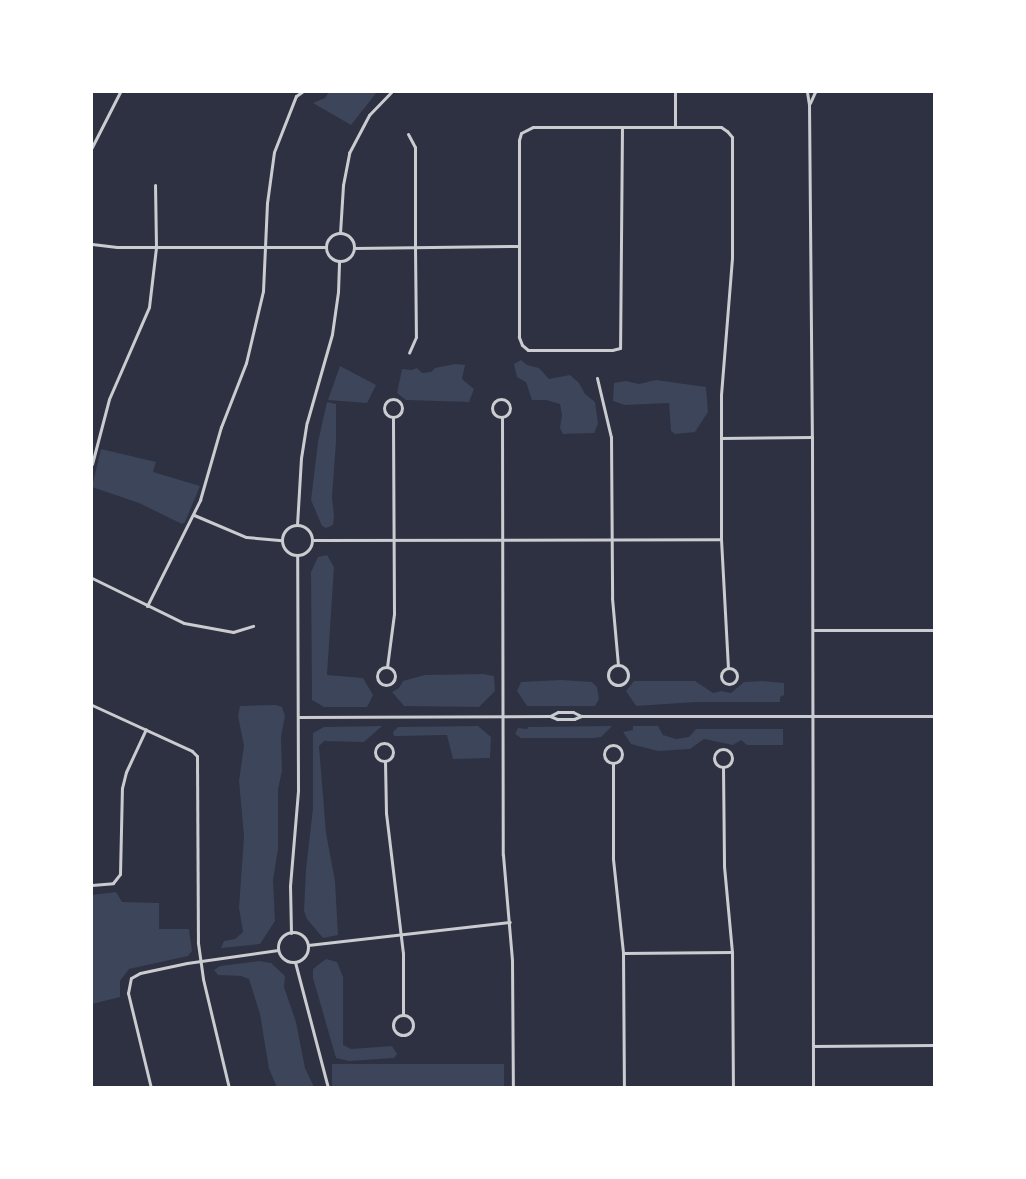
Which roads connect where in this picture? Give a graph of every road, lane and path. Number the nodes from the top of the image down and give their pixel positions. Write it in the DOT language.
graph roads {
  1 [pos="120,92"];
  2 [pos="302,92"];
  3 [pos="391,92"];
  4 [pos="675,92"];
  5 [pos="807,92"];
  6 [pos="815,92"];
  7 [pos="809,104"];
  8 [pos="621,127"];
  9 [pos="675,127"];
  10 [pos="408,134"];
  11 [pos="92,147"];
  12 [pos="155,185"];
  13 [pos="340,232"];
  14 [pos="92,244"];
  15 [pos="519,246"];
  16 [pos="156,247"];
  17 [pos="325,247"];
  18 [pos="416,247"];
  19 [pos="266,248"];
  20 [pos="354,248"];
  21 [pos="339,262"];
  22 [pos="409,353"];
  23 [pos="597,378"];
  24 [pos="393,417"];
  25 [pos="502,417"];
  26 [pos="812,437"];
  27 [pos="721,438"];
  28 [pos="92,464"];
  29 [pos="194,515"];
  30 [pos="297,525"];
  31 [pos="502,538"];
  32 [pos="612,538"];
  33 [pos="721,538"];
  34 [pos="282,540"];
  35 [pos="312,540"];
  36 [pos="393,540"];
  37 [pos="297,555"];
  38 [pos="92,578"];
  39 [pos="147,606"];
  40 [pos="253,626"];
  41 [pos="813,630"];
  42 [pos="934,630"];
  43 [pos="618,665"];
  44 [pos="387,667"];
  45 [pos="729,667"];
  46 [pos="92,705"];
  47 [pos="812,715"];
  48 [pos="502,716"];
  49 [pos="550,716"];
  50 [pos="581,716"];
  51 [pos="934,716"];
  52 [pos="298,717"];
  53 [pos="146,729"];
  54 [pos="385,761"];
  55 [pos="613,763"];
  56 [pos="723,767"];
  57 [pos="92,885"];
  58 [pos="510,922"];
  59 [pos="291,933"];
  60 [pos="401,935"];
  61 [pos="308,945"];
  62 [pos="278,950"];
  63 [pos="732,952"];
  64 [pos="623,953"];
  65 [pos="200,961"];
  66 [pos="295,962"];
  67 [pos="403,1016"];
  68 [pos="934,1045"];
  69 [pos="813,1046"];
  70 [pos="151,1088"];
  71 [pos="229,1088"];
  72 [pos="328,1088"];
  73 [pos="513,1088"];
  74 [pos="624,1088"];
  75 [pos="733,1088"];
  76 [pos="813,1088"];
  1 -- 11 [label="street"];
  2 -- 19 [label="street"];
  3 -- 13 [label="street"];
  4 -- 9 [label="street"];
  5 -- 7 [label="street"];
  6 -- 7 [label="street"];
  7 -- 26 [label="street"];
  8 -- 9 [label="street"];
  8 -- 15 [label="street"];
  8 -- 15 [label="street"];
  9 -- 27 [label="street"];
  10 -- 18 [label="street"];
  12 -- 16 [label="street"];
  13 -- 17 [label="street"];
  13 -- 20 [label="street"];
  14 -- 16 [label="street"];
  15 -- 18 [label="street"];
  16 -- 19 [label="street"];
  16 -- 28 [label="street"];
  17 -- 19 [label="street"];
  17 -- 21 [label="street"];
  18 -- 20 [label="street"];
  18 -- 22 [label="street"];
  19 -- 29 [label="street"];
  20 -- 21 [label="street"];
  21 -- 30 [label="street"];
  23 -- 32 [label="street"];
  24 -- 24 [label="street"];
  24 -- 36 [label="street"];
  25 -- 25 [label="street"];
  25 -- 31 [label="street"];
  26 -- 27 [label="street"];
  26 -- 41 [label="street"];
  27 -- 33 [label="street"];
  29 -- 34 [label="street"];
  29 -- 39 [label="street"];
  30 -- 34 [label="street"];
  30 -- 35 [label="street"];
  31 -- 32 [label="street"];
  31 -- 36 [label="street"];
  31 -- 48 [label="street"];
  32 -- 33 [label="street"];
  32 -- 43 [label="street"];
  33 -- 45 [label="street"];
  34 -- 37 [label="street"];
  35 -- 36 [label="street"];
  35 -- 37 [label="street"];
  36 -- 44 [label="street"];
  37 -- 52 [label="street"];
  38 -- 39 [label="street"];
  39 -- 40 [label="street"];
  41 -- 42 [label="street"];
  41 -- 47 [label="street"];
  43 -- 43 [label="street"];
  44 -- 44 [label="street"];
  45 -- 45 [label="street"];
  46 -- 53 [label="street"];
  47 -- 50 [label="street"];
  47 -- 51 [label="street"];
  47 -- 69 [label="street"];
  48 -- 49 [label="street"];
  48 -- 52 [label="street"];
  48 -- 58 [label="street"];
  49 -- 50 [label="street"];
  49 -- 50 [label="street"];
  52 -- 59 [label="street"];
  53 -- 57 [label="street"];
  53 -- 65 [label="street"];
  54 -- 54 [label="street"];
  54 -- 60 [label="street"];
  55 -- 55 [label="street"];
  55 -- 64 [label="street"];
  56 -- 56 [label="street"];
  56 -- 63 [label="street"];
  58 -- 60 [label="street"];
  58 -- 73 [label="street"];
  59 -- 61 [label="street"];
  59 -- 62 [label="street"];
  60 -- 61 [label="street"];
  60 -- 67 [label="street"];
  61 -- 66 [label="street"];
  62 -- 65 [label="street"];
  62 -- 66 [label="street"];
  63 -- 64 [label="street"];
  63 -- 75 [label="street"];
  64 -- 74 [label="street"];
  65 -- 70 [label="street"];
  65 -- 71 [label="street"];
  66 -- 72 [label="street"];
  67 -- 67 [label="street"];
  68 -- 69 [label="street"];
  69 -- 76 [label="street"];
}
